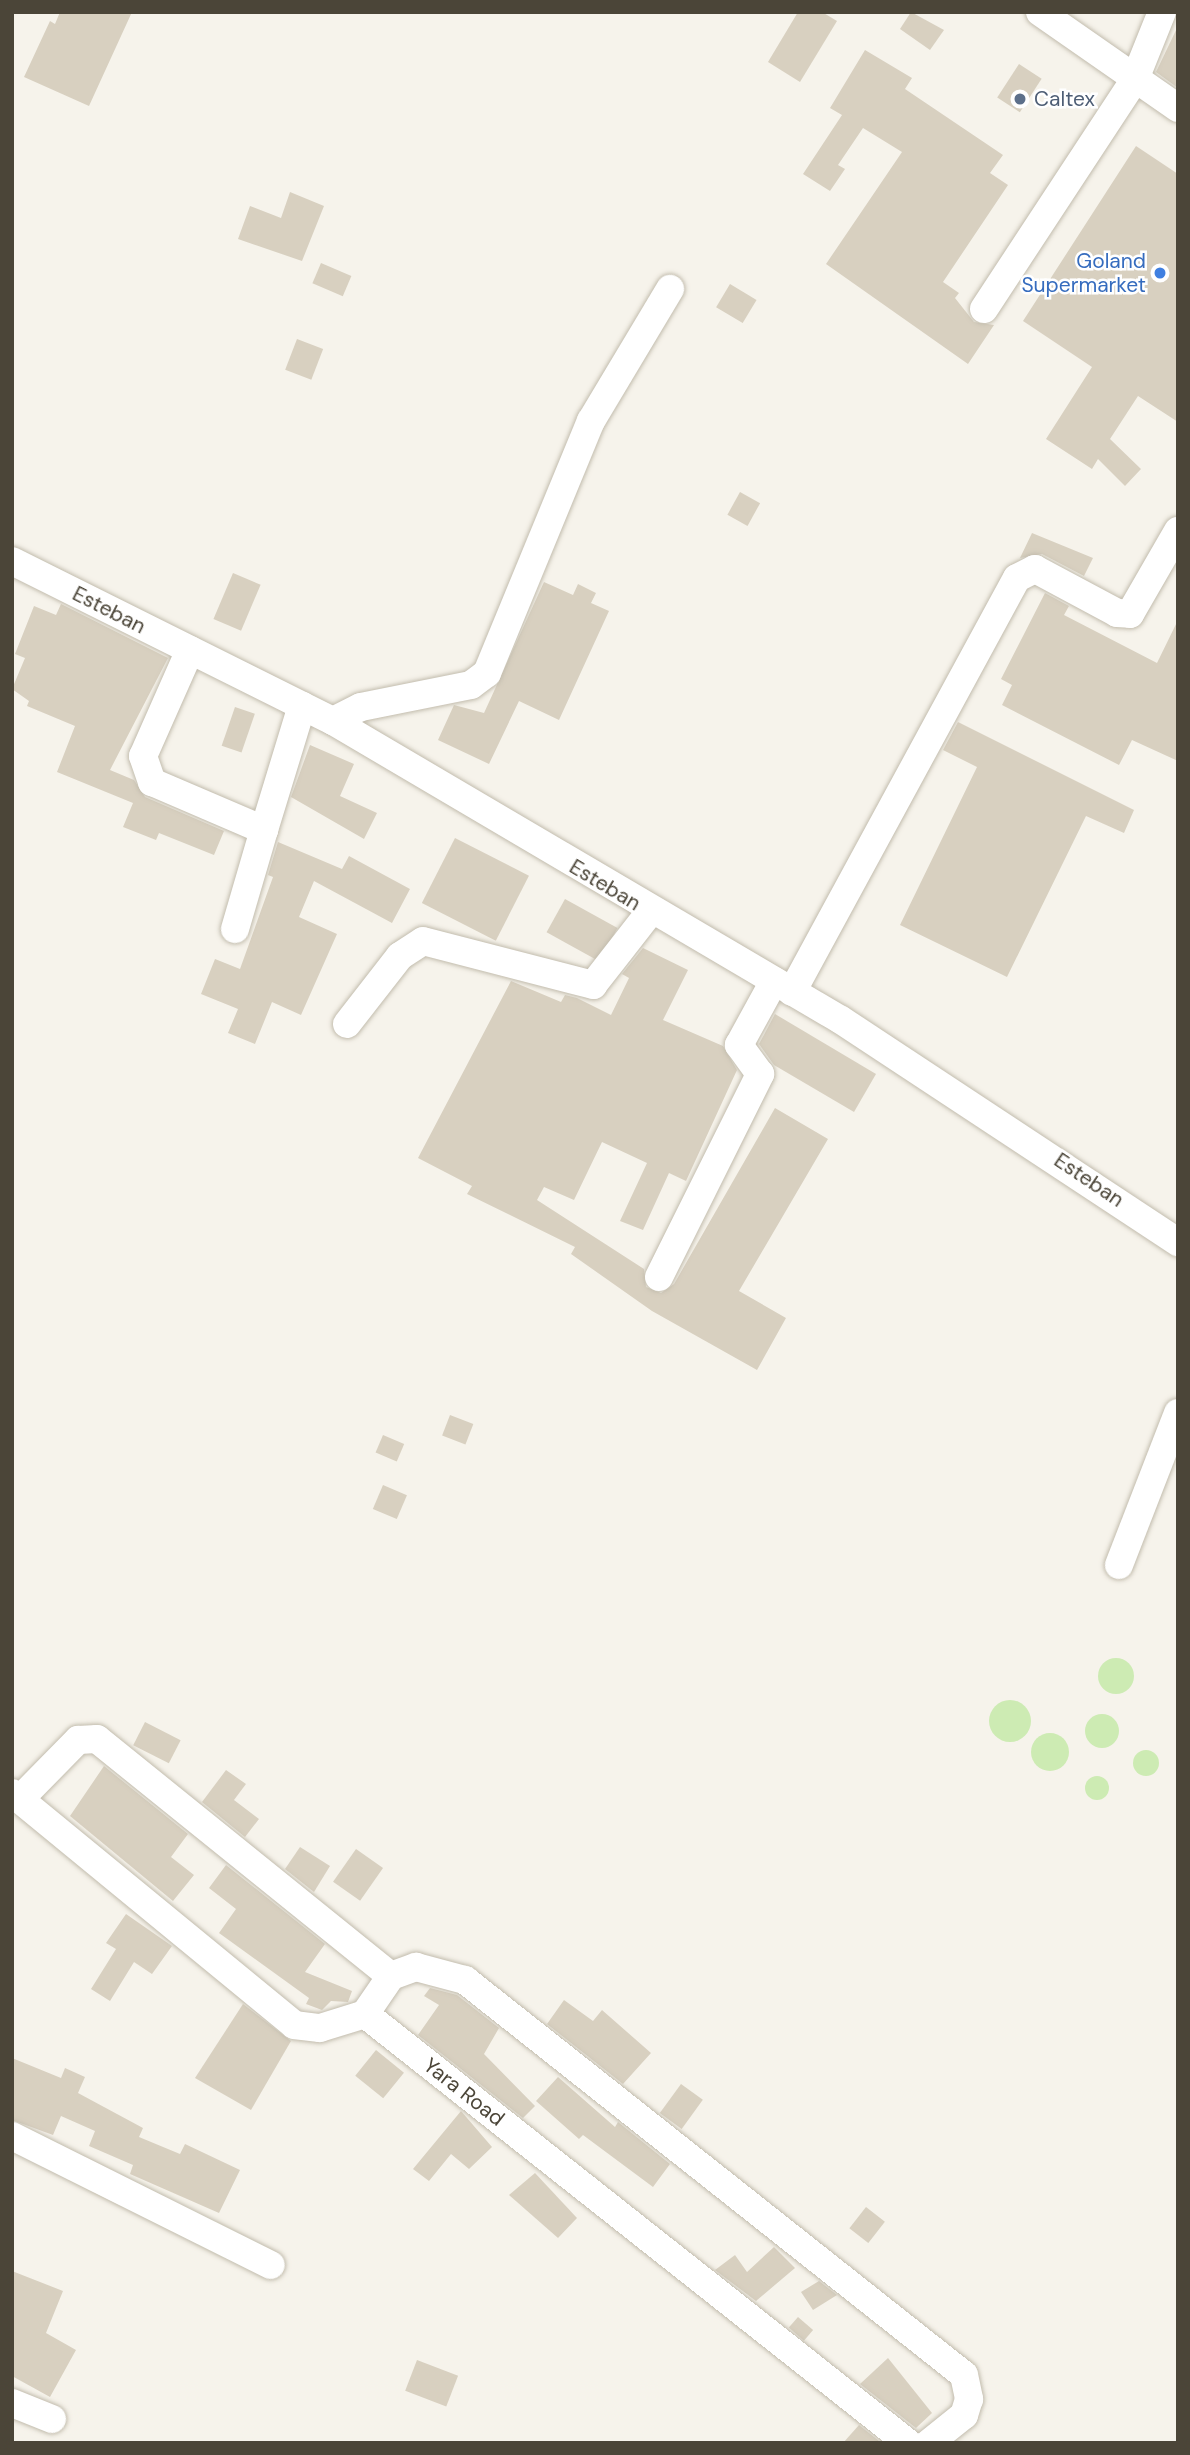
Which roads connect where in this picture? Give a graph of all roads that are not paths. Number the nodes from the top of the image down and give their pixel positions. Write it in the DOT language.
graph roads {
  1 [pos="1040,12"];
  2 [pos="1162,12"];
  3 [pos="1135,79"];
  4 [pos="1178,108"];
  5 [pos="670,289"];
  6 [pos="984,309"];
  7 [pos="1178,531"];
  8 [pos="12,561"];
  9 [pos="190,650"];
  10 [pos="302,706"];
  11 [pos="333,721"];
  12 [pos="264,831"];
  13 [pos="650,912"];
  14 [pos="234,929"];
  15 [pos="783,986"];
  16 [pos="347,1024"];
  17 [pos="1178,1242"];
  18 [pos="659,1277"];
  19 [pos="1178,1413"];
  20 [pos="1119,1566"];
  21 [pos="16,1796"];
  22 [pos="391,1976"];
  23 [pos="365,2014"];
  24 [pos="12,2136"];
  25 [pos="271,2265"];
  26 [pos="12,2403"];
  27 [pos="52,2419"];
  28 [pos="908,2443"];
  29 [pos="929,2443"];
  1 -- 3 [label="street"];
  2 -- 3 [label="street"];
  3 -- 4 [label="street"];
  3 -- 6 [label="street"];
  5 -- 11 [label="street"];
  7 -- 15 [label="street"];
  8 -- 9 [label="street, Esteban"];
  9 -- 10 [label="street, Esteban"];
  9 -- 12 [label="street"];
  10 -- 11 [label="street, Esteban"];
  10 -- 12 [label="street"];
  11 -- 13 [label="street, Esteban"];
  12 -- 14 [label="street"];
  13 -- 15 [label="street, Esteban"];
  13 -- 16 [label="street"];
  15 -- 17 [label="street, Esteban"];
  15 -- 18 [label="street"];
  19 -- 20 [label="street"];
  21 -- 22 [label="street"];
  21 -- 23 [label="street"];
  22 -- 23 [label="street"];
  22 -- 29 [label="street"];
  23 -- 28 [label="street, Yara Road"];
  24 -- 25 [label="street"];
  26 -- 27 [label="street"];
}
